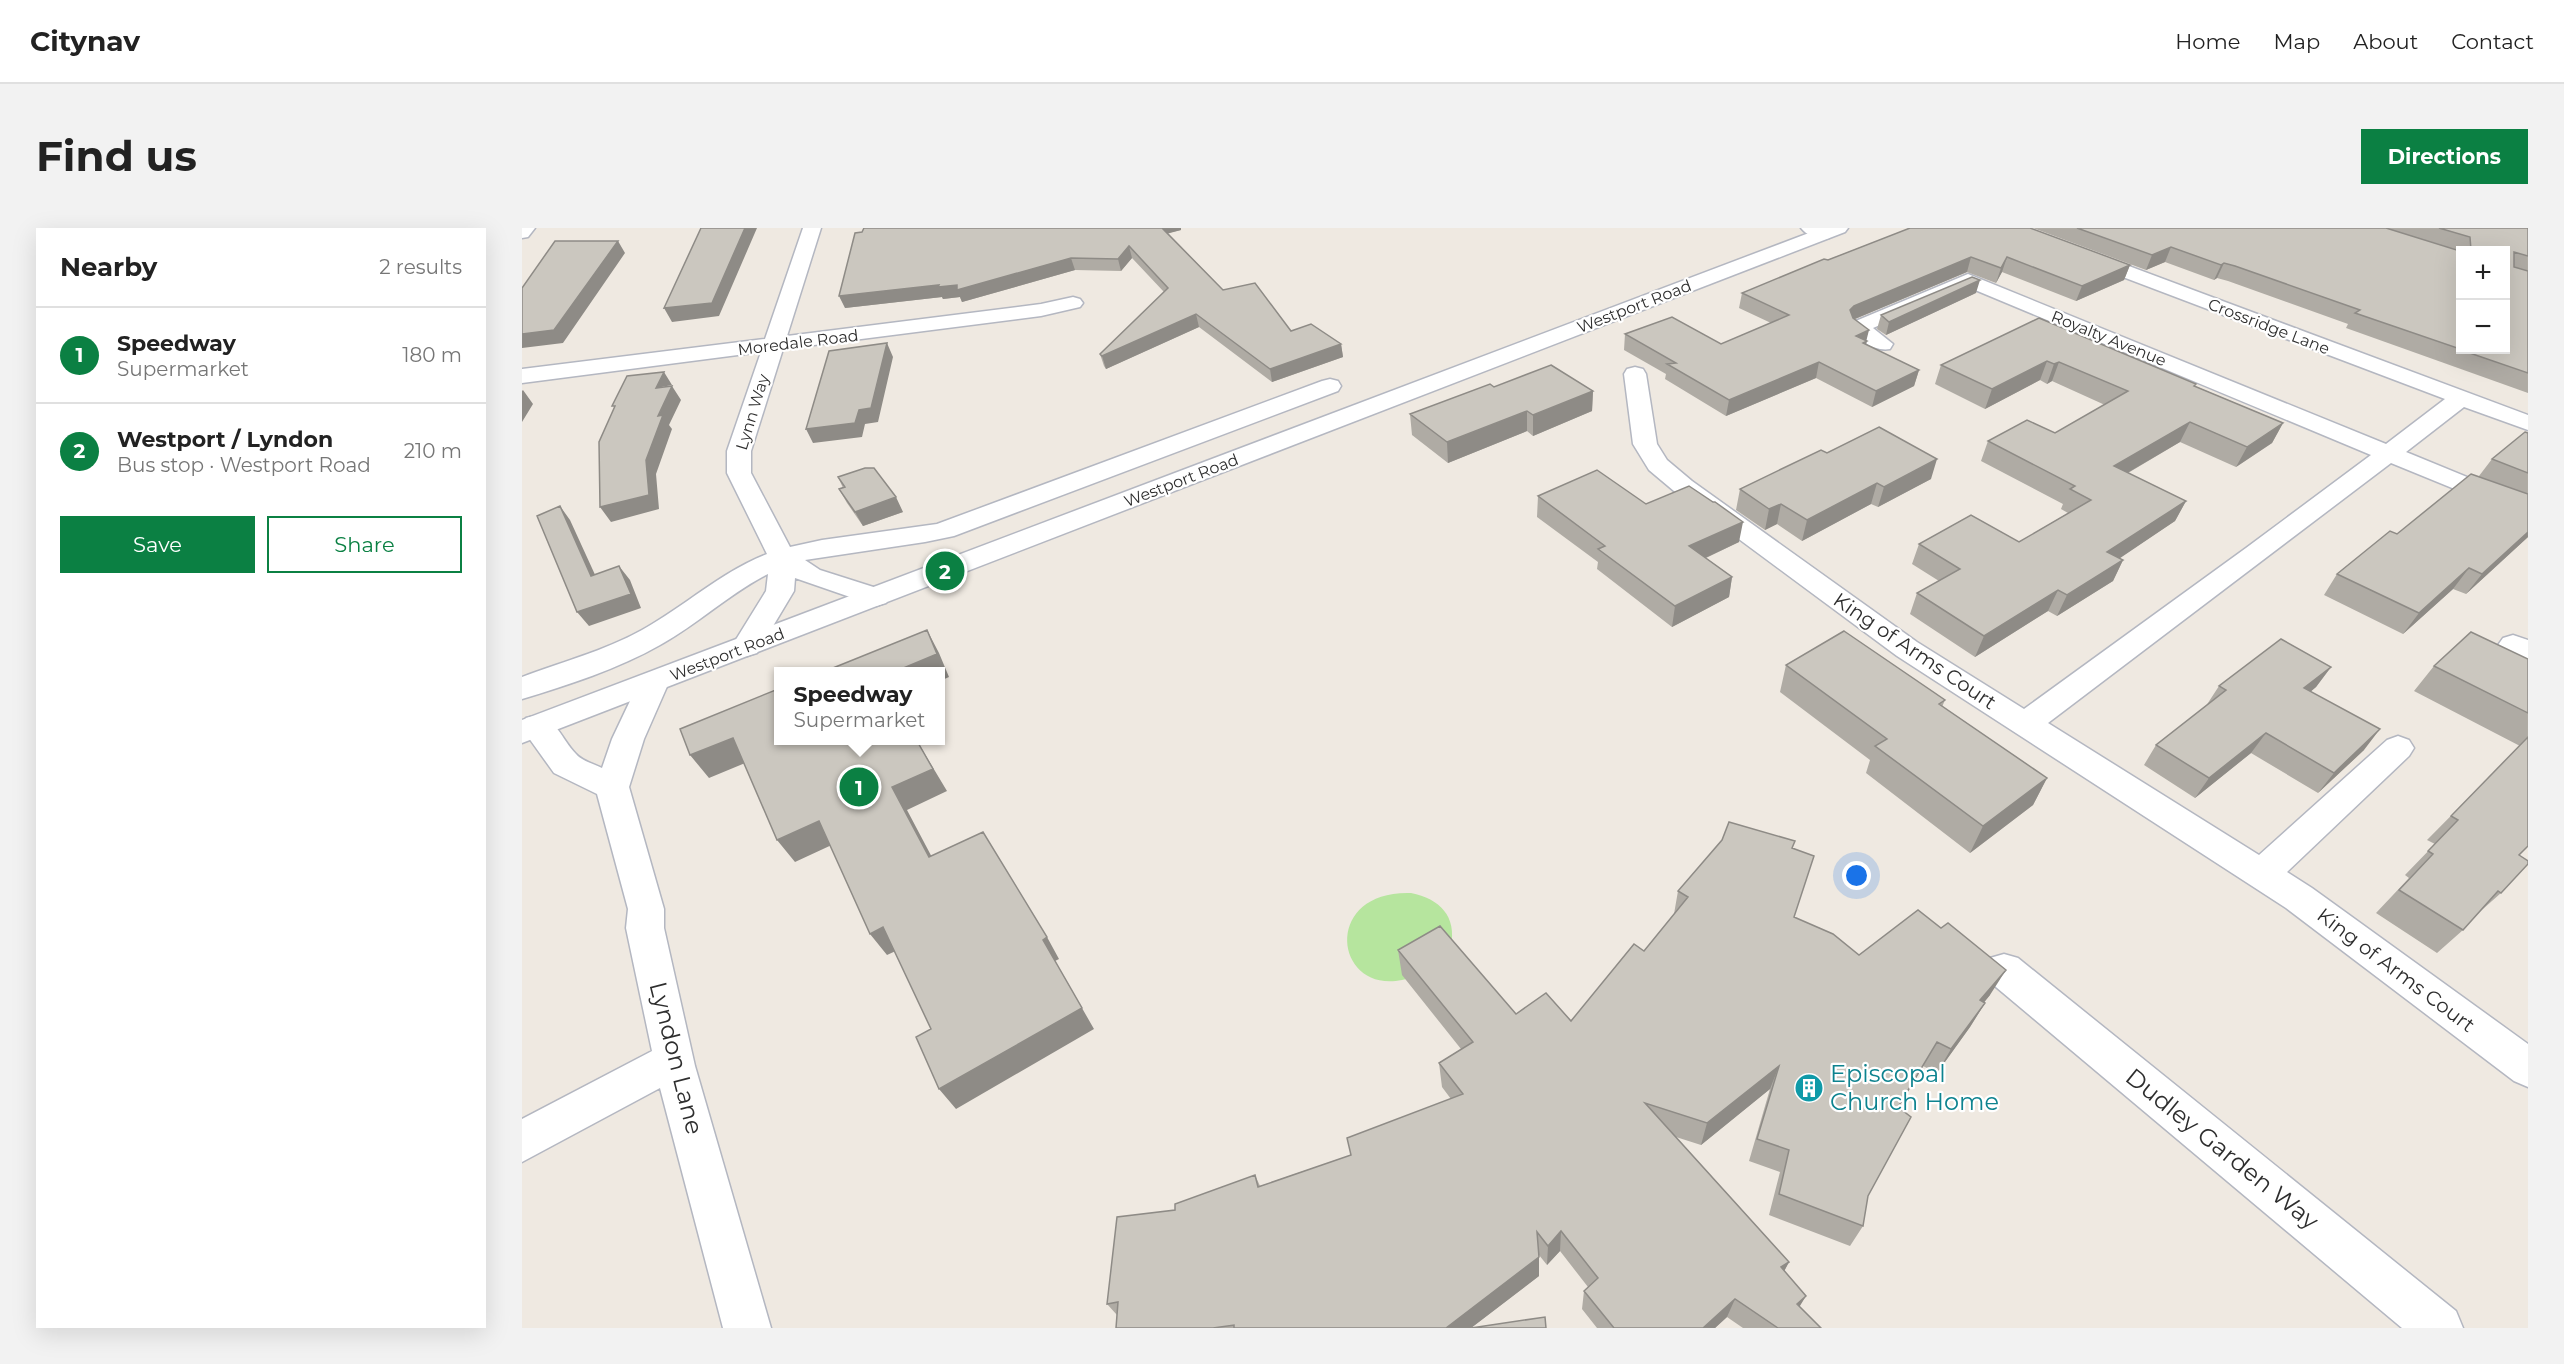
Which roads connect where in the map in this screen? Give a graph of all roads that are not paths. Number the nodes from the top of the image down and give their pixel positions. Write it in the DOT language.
graph roads {
  1 [pos="526,228"];
  2 [pos="812,228"];
  3 [pos="2010,228"];
  4 [pos="1824,230"];
  5 [pos="522,233"];
  6 [pos="1072,303"];
  7 [pos="1882,344"];
  8 [pos="773,345"];
  9 [pos="1635,374"];
  10 [pos="522,376"];
  11 [pos="1330,386"];
  12 [pos="2461,398"];
  13 [pos="2528,423"];
  14 [pos="2388,453"];
  15 [pos="2528,511"];
  16 [pos="783,558"];
  17 [pos="876,597"];
  18 [pos="747,646"];
  19 [pos="654,682"];
  20 [pos="522,688"];
  21 [pos="2024,725"];
  22 [pos="530,729"];
  23 [pos="2398,748"];
  24 [pos="612,787"];
  25 [pos="2261,874"];
  26 [pos="2004,970"];
  27 [pos="674,1060"];
  28 [pos="2528,1068"];
  29 [pos="522,1141"];
  30 [pos="747,1328"];
  31 [pos="2439,1328"];
  1 -- 5 [label="street"];
  2 -- 8 [label="street, Lynn Way"];
  3 -- 12 [label="street, Crossridge Lane"];
  4 -- 17 [label="street, Westport Road"];
  6 -- 8 [label="street, Moredale Road"];
  7 -- 14 [label="street, Royalty Avenue"];
  8 -- 10 [label="street, Moredale Road"];
  8 -- 16 [label="street, Lynn Way"];
  9 -- 21 [label="street, King of Arms Court"];
  11 -- 16 [label="street"];
  12 -- 13 [label="street, Crossridge Lane"];
  12 -- 14 [label="street"];
  14 -- 15 [label="street, Royalty Avenue"];
  14 -- 21 [label="street"];
  16 -- 17 [label="street, Lynn Way"];
  16 -- 18 [label="street"];
  16 -- 20 [label="street"];
  17 -- 18 [label="street, Westport Road"];
  18 -- 19 [label="street, Westport Road"];
  19 -- 22 [label="street, Westport Road"];
  19 -- 24 [label="street"];
  21 -- 25 [label="street, King of Arms Court"];
  22 -- 24 [label="street"];
  23 -- 25 [label="street"];
  24 -- 27 [label="street, Lyndon Lane"];
  25 -- 28 [label="street, King of Arms Court"];
  26 -- 31 [label="street, Dudley Garden Way"];
  27 -- 29 [label="street"];
  27 -- 30 [label="street, Lyndon Lane"];
}
